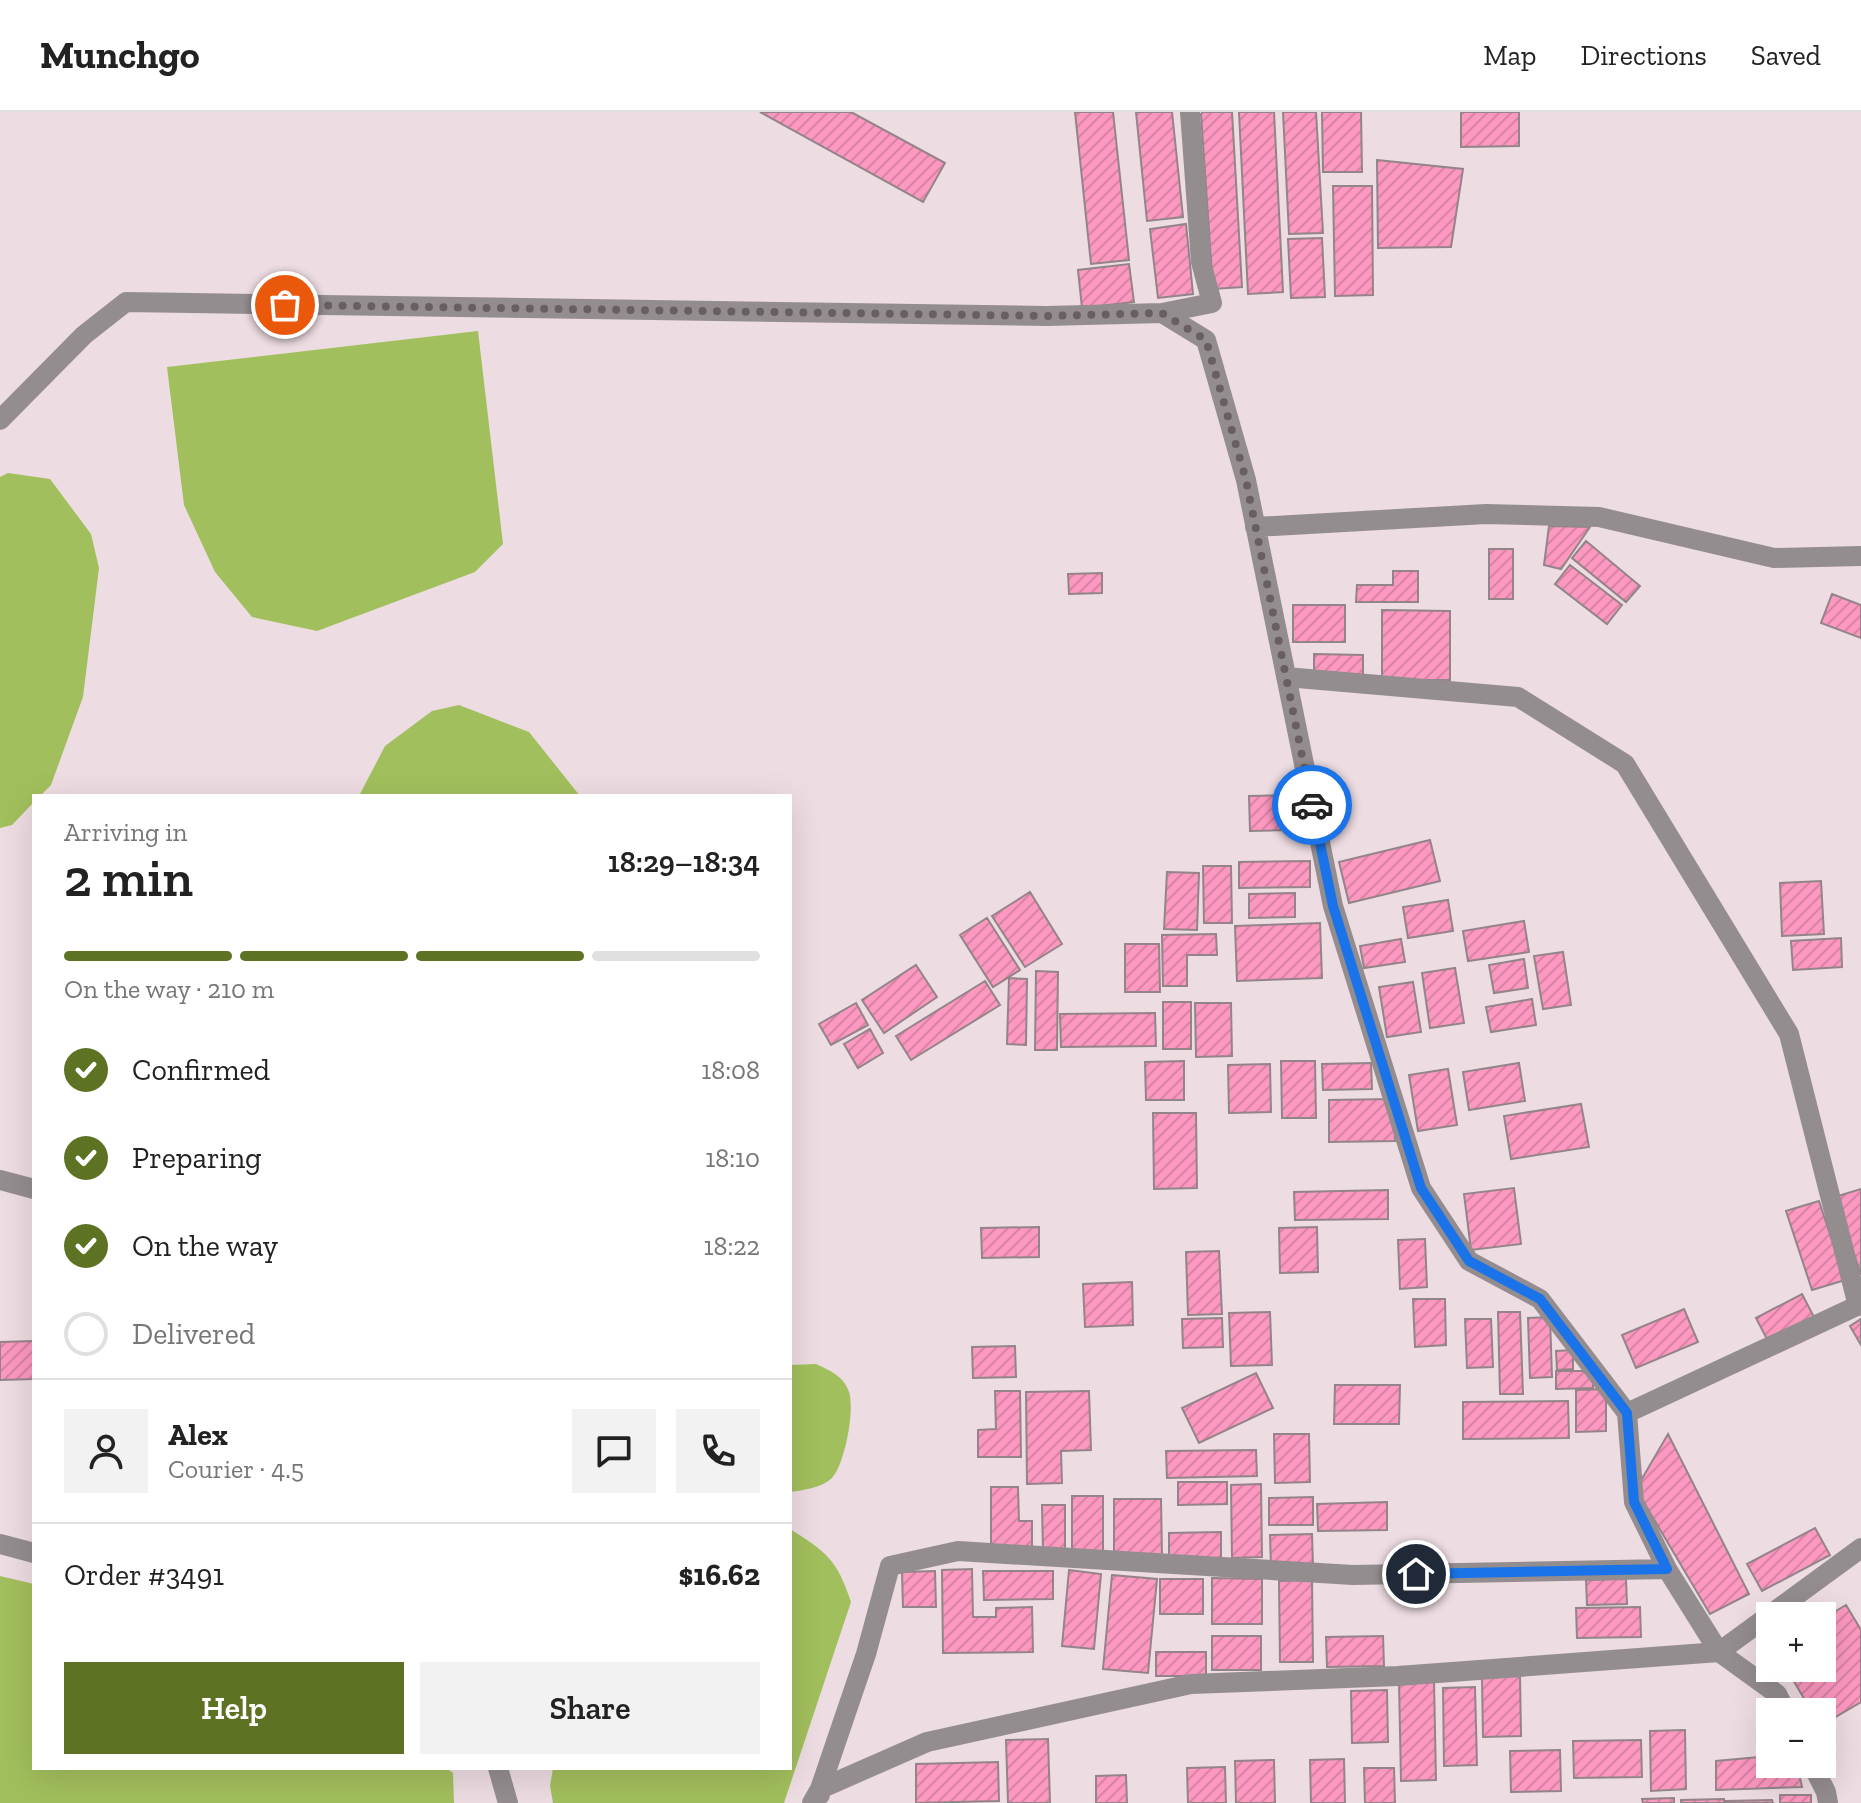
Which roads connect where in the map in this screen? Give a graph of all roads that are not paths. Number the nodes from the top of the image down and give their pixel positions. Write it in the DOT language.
graph roads {
  1 [pos="1190,112"];
  2 [pos="1162,313"];
  3 [pos="0,420"];
  4 [pos="1255,527"];
  5 [pos="1861,556"];
  6 [pos="1286,677"];
  7 [pos="0,1180"];
  8 [pos="32,1188"];
  9 [pos="1860,1305"];
  10 [pos="1627,1413"];
  11 [pos="0,1544"];
  12 [pos="1861,1548"];
  13 [pos="32,1552"];
  14 [pos="1667,1569"];
  15 [pos="1719,1652"];
  16 [pos="1779,1698"];
  17 [pos="499,1770"];
  18 [pos="1819,1778"];
  19 [pos="817,1798"];
  20 [pos="508,1803"];
  21 [pos="1828,1803"];
  1 -- 2 [label="street"];
  2 -- 3 [label="street"];
  2 -- 4 [label="street"];
  4 -- 5 [label="street"];
  4 -- 6 [label="street"];
  6 -- 9 [label="street"];
  6 -- 10 [label="street"];
  7 -- 8 [label="street"];
  9 -- 10 [label="street"];
  10 -- 14 [label="street"];
  11 -- 13 [label="street"];
  12 -- 15 [label="street"];
  14 -- 15 [label="street"];
  14 -- 19 [label="street"];
  15 -- 16 [label="street"];
  15 -- 19 [label="street"];
  17 -- 20 [label="street"];
  18 -- 21 [label="street"];
}
